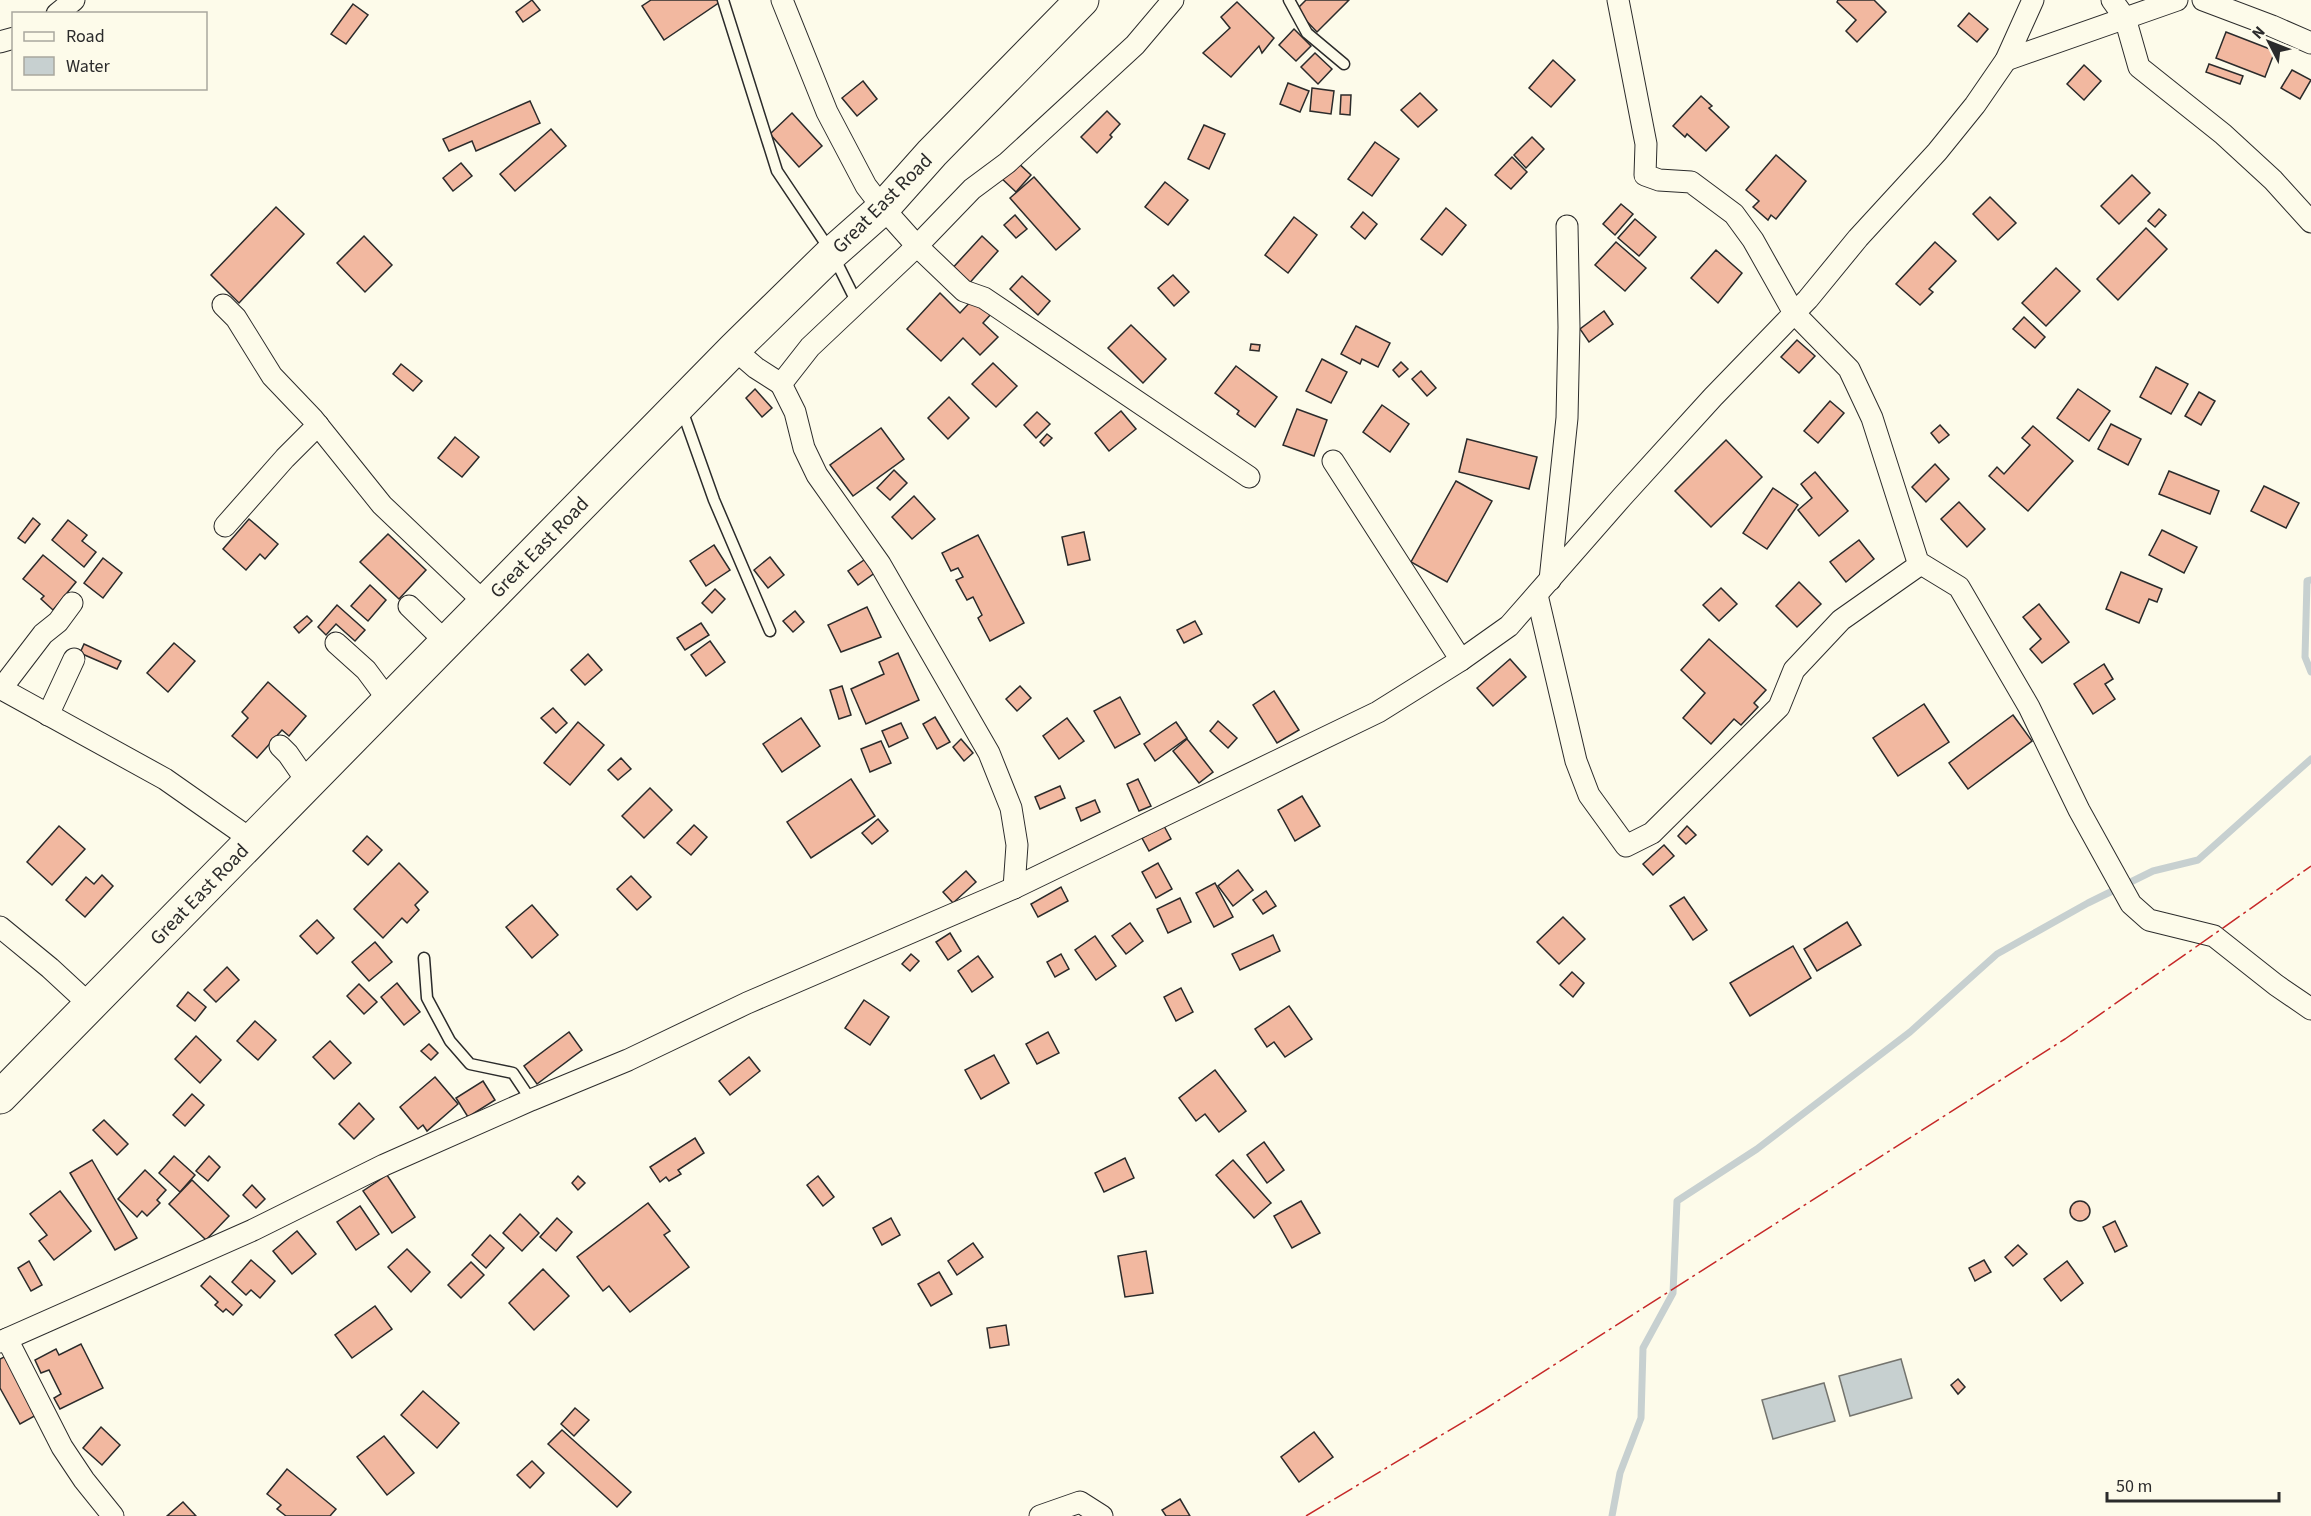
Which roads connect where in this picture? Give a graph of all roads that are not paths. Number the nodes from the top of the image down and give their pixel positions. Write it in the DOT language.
graph roads {
  1 [pos="74,0"];
  2 [pos="723,0"];
  3 [pos="782,0"];
  4 [pos="1082,0"];
  5 [pos="1173,0"];
  6 [pos="1289,0"];
  7 [pos="1618,0"];
  8 [pos="2034,0"];
  9 [pos="2112,0"];
  10 [pos="2177,0"];
  11 [pos="2203,0"];
  12 [pos="59,12"];
  13 [pos="2125,18"];
  14 [pos="2311,43"];
  15 [pos="2006,60"];
  16 [pos="1344,64"];
  17 [pos="883,208"];
  18 [pos="2311,222"];
  19 [pos="1567,226"];
  20 [pos="917,246"];
  21 [pos="832,253"];
  22 [pos="857,303"];
  23 [pos="224,305"];
  24 [pos="1794,313"];
  25 [pos="734,349"];
  26 [pos="781,384"];
  27 [pos="680,404"];
  28 [pos="318,425"];
  29 [pos="1333,461"];
  30 [pos="1249,477"];
  31 [pos="225,526"];
  32 [pos="1918,562"];
  33 [pos="1544,587"];
  34 [pos="72,603"];
  35 [pos="485,603"];
  36 [pos="408,606"];
  37 [pos="770,631"];
  38 [pos="446,642"];
  39 [pos="336,643"];
  40 [pos="74,660"];
  41 [pos="1461,660"];
  42 [pos="1,688"];
  43 [pos="389,701"];
  44 [pos="48,715"];
  45 [pos="280,746"];
  46 [pos="308,783"];
  47 [pos="252,840"];
  48 [pos="1014,888"];
  49 [pos="0,927"];
  50 [pos="424,958"];
  51 [pos="90,1005"];
  52 [pos="2311,1009"];
  53 [pos="0,1097"];
  54 [pos="531,1100"];
  55 [pos="4,1340"];
  56 [pos="114,1516"];
  57 [pos="1040,1516"];
  58 [pos="1102,1516"];
  1 -- 12 [label="street"];
  2 -- 21 [label="lane"];
  3 -- 17 [label="street"];
  4 -- 17 [label="highway, Great East Road"];
  5 -- 20 [label="street"];
  6 -- 16 [label="lane"];
  7 -- 24 [label="street"];
  8 -- 15 [label="street"];
  9 -- 13 [label="street"];
  10 -- 13 [label="street"];
  11 -- 14 [label="street"];
  13 -- 15 [label="street"];
  13 -- 18 [label="street"];
  15 -- 24 [label="street"];
  17 -- 20 [label="street"];
  17 -- 21 [label="highway, Great East Road"];
  19 -- 33 [label="street"];
  20 -- 22 [label="street"];
  20 -- 30 [label="street"];
  21 -- 22 [label="lane"];
  21 -- 25 [label="highway, Great East Road"];
  22 -- 26 [label="street"];
  23 -- 28 [label="street"];
  24 -- 32 [label="street"];
  24 -- 33 [label="street"];
  25 -- 26 [label="street"];
  25 -- 27 [label="highway, Great East Road"];
  26 -- 48 [label="street"];
  27 -- 35 [label="highway, Great East Road"];
  27 -- 37 [label="lane"];
  28 -- 31 [label="street"];
  28 -- 35 [label="street"];
  29 -- 41 [label="street"];
  32 -- 33 [label="street"];
  32 -- 52 [label="street"];
  33 -- 41 [label="street"];
  34 -- 42 [label="street"];
  35 -- 38 [label="highway, Great East Road"];
  36 -- 38 [label="street"];
  38 -- 43 [label="highway, Great East Road"];
  39 -- 43 [label="street"];
  40 -- 44 [label="street"];
  41 -- 48 [label="street"];
  42 -- 44 [label="street"];
  43 -- 46 [label="highway, Great East Road"];
  44 -- 47 [label="street"];
  45 -- 46 [label="street"];
  46 -- 47 [label="highway, Great East Road"];
  47 -- 51 [label="highway, Great East Road"];
  48 -- 54 [label="street"];
  49 -- 51 [label="street"];
  50 -- 54 [label="lane"];
  51 -- 53 [label="highway, Great East Road"];
  54 -- 55 [label="street"];
  55 -- 56 [label="street"];
  57 -- 58 [label="street"];
}
